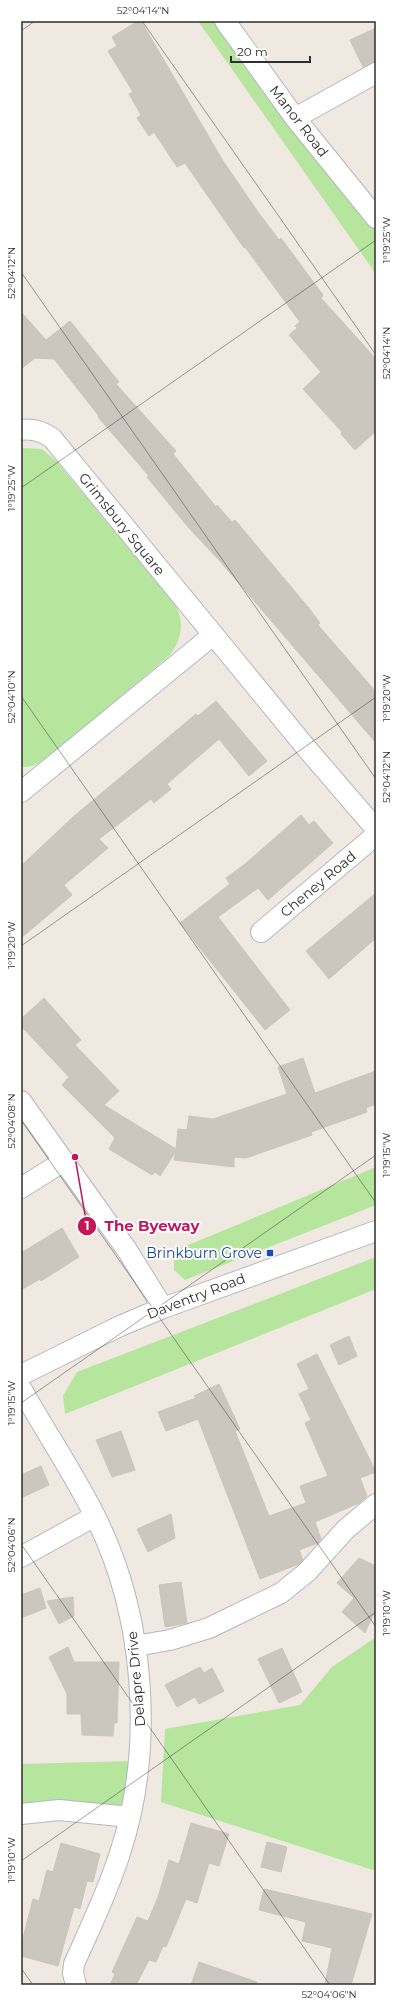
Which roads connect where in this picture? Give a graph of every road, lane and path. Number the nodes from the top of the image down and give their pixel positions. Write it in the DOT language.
graph roads {
  1 [pos="225,21"];
  2 [pos="376,73"];
  3 [pos="295,118"];
  4 [pos="376,218"];
  5 [pos="21,430"];
  6 [pos="213,635"];
  7 [pos="21,792"];
  8 [pos="376,828"];
  9 [pos="376,835"];
  10 [pos="261,932"];
  11 [pos="21,1101"];
  12 [pos="64,1161"];
  13 [pos="21,1188"];
  14 [pos="376,1231"];
  15 [pos="163,1308"];
  16 [pos="21,1375"];
  17 [pos="21,1388"];
  18 [pos="376,1504"];
  19 [pos="95,1516"];
  20 [pos="21,1557"];
  21 [pos="135,1646"];
  22 [pos="21,1814"];
  23 [pos="130,1817"];
  24 [pos="73,1984"];
  1 -- 3 [label="street, Manor Road"];
  2 -- 3 [label="street"];
  3 -- 4 [label="street, Manor Road"];
  5 -- 6 [label="street, Grimsbury Square"];
  6 -- 7 [label="street"];
  6 -- 8 [label="street, Grimsbury Square"];
  9 -- 10 [label="street, Cheney Road"];
  11 -- 12 [label="street"];
  12 -- 13 [label="street"];
  12 -- 15 [label="street"];
  14 -- 15 [label="street, Daventry Road"];
  15 -- 16 [label="street, Daventry Road"];
  17 -- 19 [label="street, Delapre Drive"];
  18 -- 21 [label="street"];
  19 -- 20 [label="street"];
  19 -- 21 [label="street, Delapre Drive"];
  21 -- 23 [label="street, Delapre Drive"];
  22 -- 23 [label="street"];
  23 -- 24 [label="street, Delapre Drive"];
}
